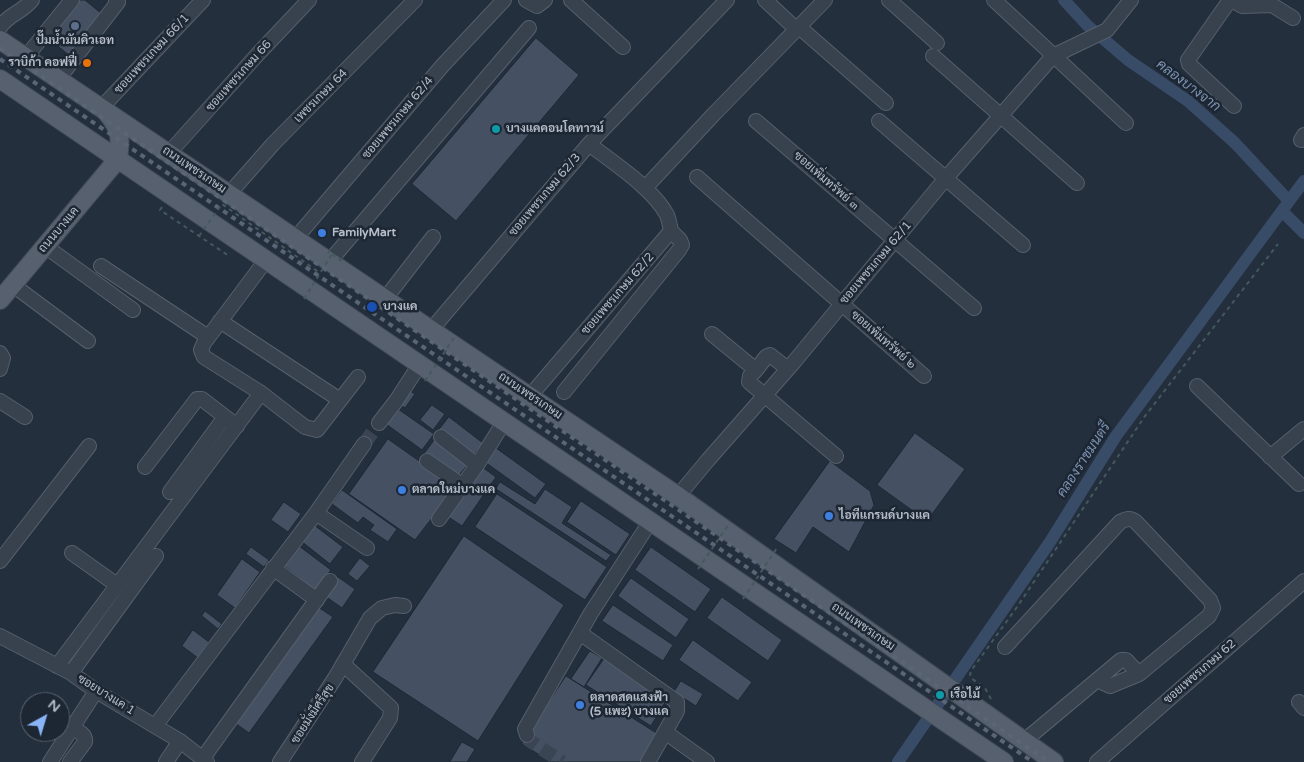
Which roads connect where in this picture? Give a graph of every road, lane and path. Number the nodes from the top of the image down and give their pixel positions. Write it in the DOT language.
graph roads {
  1 [pos="32,0"];
  2 [pos="72,0"];
  3 [pos="116,0"];
  4 [pos="202,0"];
  5 [pos="309,0"];
  6 [pos="415,0"];
  7 [pos="504,0"];
  8 [pos="526,0"];
  9 [pos="545,0"];
  10 [pos="571,0"];
  11 [pos="727,0"];
  12 [pos="765,0"];
  13 [pos="825,0"];
  14 [pos="889,0"];
  15 [pos="994,0"];
  16 [pos="1131,0"];
  17 [pos="1231,0"];
  18 [pos="1293,18"];
  19 [pos="0,27"];
  20 [pos="529,28"];
  21 [pos="797,28"];
  22 [pos="0,40"];
  23 [pos="937,43"];
  24 [pos="623,47"];
  25 [pos="933,56"];
  26 [pos="1053,56"];
  27 [pos="26,57"];
  28 [pos="59,78"];
  29 [pos="0,79"];
  30 [pos="886,103"];
  31 [pos="1234,106"];
  32 [pos="102,107"];
  33 [pos="1001,115"];
  34 [pos="756,121"];
  35 [pos="879,121"];
  36 [pos="1126,123"];
  37 [pos="589,144"];
  38 [pos="169,154"];
  39 [pos="118,159"];
  40 [pos="697,177"];
  41 [pos="946,178"];
  42 [pos="1077,183"];
  43 [pos="645,188"];
  44 [pos="229,194"];
  45 [pos="160,210"];
  46 [pos="671,230"];
  47 [pos="199,236"];
  48 [pos="433,237"];
  49 [pos="295,239"];
  50 [pos="895,240"];
  51 [pos="1278,244"];
  52 [pos="1024,245"];
  53 [pos="45,246"];
  54 [pos="234,255"];
  55 [pos="649,258"];
  56 [pos="266,260"];
  57 [pos="330,261"];
  58 [pos="101,266"];
  59 [pos="664,269"];
  60 [pos="13,285"];
  61 [pos="621,290"];
  62 [pos="304,299"];
  63 [pos="385,299"];
  64 [pos="0,300"];
  65 [pos="637,302"];
  66 [pos="842,304"];
  67 [pos="974,308"];
  68 [pos="133,310"];
  69 [pos="220,321"];
  70 [pos="431,330"];
  71 [pos="712,334"];
  72 [pos="208,337"];
  73 [pos="454,338"];
  74 [pos="88,341"];
  75 [pos="0,353"];
  76 [pos="420,364"];
  77 [pos="0,369"];
  78 [pos="756,370"];
  79 [pos="788,370"];
  80 [pos="924,376"];
  81 [pos="358,377"];
  82 [pos="425,382"];
  83 [pos="1197,386"];
  84 [pos="564,392"];
  85 [pos="261,393"];
  86 [pos="530,396"];
  87 [pos="764,396"];
  88 [pos="340,400"];
  89 [pos="0,401"];
  90 [pos="225,417"];
  91 [pos="25,418"];
  92 [pos="504,422"];
  93 [pos="379,423"];
  94 [pos="237,426"];
  95 [pos="1304,428"];
  96 [pos="441,438"];
  97 [pos="364,444"];
  98 [pos="89,446"];
  99 [pos="836,456"];
  100 [pos="1270,457"];
  101 [pos="427,461"];
  102 [pos="477,466"];
  103 [pos="145,467"];
  104 [pos="1299,484"];
  105 [pos="463,486"];
  106 [pos="170,492"];
  107 [pos="678,496"];
  108 [pos="316,512"];
  109 [pos="439,520"];
  110 [pos="650,522"];
  111 [pos="728,524"];
  112 [pos="367,548"];
  113 [pos="777,548"];
  114 [pos="72,553"];
  115 [pos="156,556"];
  116 [pos="0,561"];
  117 [pos="273,568"];
  118 [pos="698,569"];
  119 [pos="330,581"];
  120 [pos="1304,581"];
  121 [pos="116,585"];
  122 [pos="743,599"];
  123 [pos="317,600"];
  124 [pos="404,606"];
  125 [pos="580,633"];
  126 [pos="0,636"];
  127 [pos="1005,647"];
  128 [pos="343,664"];
  129 [pos="57,666"];
  130 [pos="71,673"];
  131 [pos="1139,674"];
  132 [pos="1097,680"];
  133 [pos="96,691"];
  134 [pos="994,703"];
  135 [pos="155,726"];
  136 [pos="72,728"];
  137 [pos="665,732"];
  138 [pos="527,735"];
  139 [pos="180,741"];
  140 [pos="1024,741"];
  141 [pos="205,760"];
  142 [pos="651,761"];
  143 [pos="50,762"];
  144 [pos="70,762"];
  145 [pos="166,762"];
  146 [pos="280,762"];
  147 [pos="362,762"];
  148 [pos="707,762"];
  149 [pos="1004,762"];
  150 [pos="1054,762"];
  151 [pos="1097,762"];
  1 -- 19 [label="street"];
  2 -- 27 [label="street"];
  3 -- 28 [label="street"];
  4 -- 32 [label="street, ซอยเพชรเกษม 66/1"];
  5 -- 38 [label="street, ซอยเพชรเกษม 66"];
  6 -- 44 [label="street, เพชรเกษม 64"];
  7 -- 49 [label="street, ซอยเพชรเกษม 62/4"];
  8 -- 9 [label="street"];
  10 -- 24 [label="street"];
  11 -- 37 [label="street, ซอยเพชรเกษม 62/3"];
  12 -- 21 [label="street"];
  13 -- 21 [label="street"];
  14 -- 23 [label="street"];
  15 -- 26 [label="street"];
  16 -- 26 [label="street, ซอยเพชรเกษม 62/1"];
  17 -- 18 [label="street"];
  17 -- 31 [label="street"];
  20 -- 57 [label="street"];
  21 -- 30 [label="street"];
  21 -- 43 [label="street"];
  22 -- 27 [label="main road, ถนนเพชรเกษม"];
  25 -- 33 [label="street"];
  26 -- 33 [label="street, ซอยเพชรเกษม 62/1"];
  26 -- 36 [label="street"];
  27 -- 28 [label="main road, ถนนเพชรเกษม"];
  28 -- 32 [label="main road, ถนนเพชรเกษม"];
  29 -- 39 [label="main road"];
  32 -- 38 [label="main road, ถนนเพชรเกษม"];
  32 -- 39 [label="main road"];
  33 -- 41 [label="street, ซอยเพชรเกษม 62/1"];
  33 -- 42 [label="street"];
  34 -- 50 [label="street, ซอยเพิ่มทรัพย์ ๓"];
  35 -- 41 [label="street"];
  37 -- 43 [label="street"];
  37 -- 70 [label="street, ซอยเพชรเกษม 62/3"];
  38 -- 44 [label="main road, ถนนเพชรเกษม"];
  39 -- 53 [label="main road, ถนนบางแค"];
  39 -- 56 [label="main road"];
  40 -- 66 [label="street, ซอยเพิ่มทรัพย์ ๒"];
  41 -- 50 [label="street, ซอยเพชรเกษม 62/1"];
  41 -- 52 [label="street"];
  43 -- 46 [label="street"];
  44 -- 49 [label="main road, ถนนเพชรเกษม"];
  45 -- 47 [label="path"];
  46 -- 55 [label="street, ซอยเพชรเกษม 62/2"];
  46 -- 59 [label="street"];
  47 -- 54 [label="path"];
  47 -- 57 [label="path, bridge"];
  48 -- 63 [label="street"];
  49 -- 57 [label="main road, ถนนเพชรเกษม"];
  50 -- 66 [label="street, ซอยเพชรเกษม 62/1"];
  50 -- 67 [label="street, ซอยเพิ่มทรัพย์ ๓"];
  51 -- 134 [label="path"];
  53 -- 60 [label="main road, ถนนบางแค"];
  53 -- 68 [label="street"];
  55 -- 59 [label="street"];
  55 -- 61 [label="street, ซอยเพชรเกษม 62/2"];
  56 -- 69 [label="street"];
  56 -- 76 [label="main road"];
  57 -- 62 [label="path, bridge"];
  57 -- 63 [label="main road, ถนนเพชรเกษม"];
  58 -- 72 [label="street"];
  59 -- 65 [label="street"];
  60 -- 64 [label="main road, ถนนบางแค"];
  60 -- 74 [label="street"];
  61 -- 65 [label="street"];
  61 -- 86 [label="street, ซอยเพชรเกษม 62/2"];
  63 -- 70 [label="main road, ถนนเพชรเกษม"];
  65 -- 84 [label="street"];
  66 -- 79 [label="street, ซอยเพชรเกษม 62/1"];
  66 -- 80 [label="street, ซอยเพิ่มทรัพย์ ๒"];
  69 -- 72 [label="street"];
  69 -- 88 [label="street"];
  70 -- 86 [label="main road, ถนนเพชรเกษม"];
  71 -- 78 [label="street"];
  72 -- 85 [label="street"];
  73 -- 82 [label="path, bridge"];
  75 -- 77 [label="street"];
  76 -- 92 [label="main road"];
  76 -- 93 [label="street"];
  78 -- 79 [label="street"];
  78 -- 87 [label="street"];
  79 -- 87 [label="street, ซอยเพชรเกษม 62/1"];
  81 -- 88 [label="street"];
  83 -- 100 [label="street"];
  85 -- 88 [label="street"];
  85 -- 94 [label="street"];
  86 -- 107 [label="main road, ถนนเพชรเกษม"];
  87 -- 99 [label="street"];
  87 -- 107 [label="street, ซอยเพชรเกษม 62/1"];
  89 -- 91 [label="street"];
  90 -- 94 [label="street"];
  90 -- 103 [label="street"];
  90 -- 106 [label="street"];
  92 -- 102 [label="street"];
  92 -- 110 [label="main road"];
  94 -- 121 [label="street"];
  95 -- 100 [label="street"];
  96 -- 102 [label="street"];
  97 -- 108 [label="street"];
  98 -- 116 [label="street"];
  100 -- 104 [label="street"];
  101 -- 105 [label="street"];
  102 -- 105 [label="street"];
  105 -- 109 [label="street"];
  107 -- 140 [label="main road, ถนนเพชรเกษม"];
  108 -- 112 [label="street"];
  108 -- 117 [label="street"];
  110 -- 125 [label="street"];
  110 -- 149 [label="main road"];
  111 -- 118 [label="path, bridge"];
  113 -- 122 [label="path, bridge"];
  114 -- 121 [label="street"];
  115 -- 130 [label="street"];
  117 -- 123 [label="street"];
  117 -- 135 [label="street"];
  119 -- 123 [label="street"];
  120 -- 151 [label="street, ซอยเพชรเกษม 62"];
  121 -- 129 [label="street"];
  123 -- 141 [label="street"];
  124 -- 128 [label="street, ซอยมั่งมีศรีสุข"];
  125 -- 137 [label="street"];
  125 -- 138 [label="street"];
  126 -- 129 [label="street, ซอยบางแค 1"];
  127 -- 131 [label="street"];
  128 -- 146 [label="street, ซอยมั่งมีศรีสุข"];
  128 -- 147 [label="street"];
  129 -- 130 [label="street, ซอยบางแค 1"];
  130 -- 133 [label="street, ซอยบางแค 1"];
  131 -- 132 [label="street"];
  131 -- 132 [label="street"];
  132 -- 140 [label="street"];
  133 -- 135 [label="street, ซอยบางแค 1"];
  133 -- 136 [label="street"];
  135 -- 139 [label="street, ซอยบางแค 1"];
  136 -- 143 [label="street"];
  136 -- 144 [label="street"];
  137 -- 142 [label="street"];
  137 -- 148 [label="street"];
  139 -- 141 [label="street, ซอยบางแค 1"];
  139 -- 145 [label="street"];
  140 -- 150 [label="main road, ถนนเพชรเกษม"];
}
